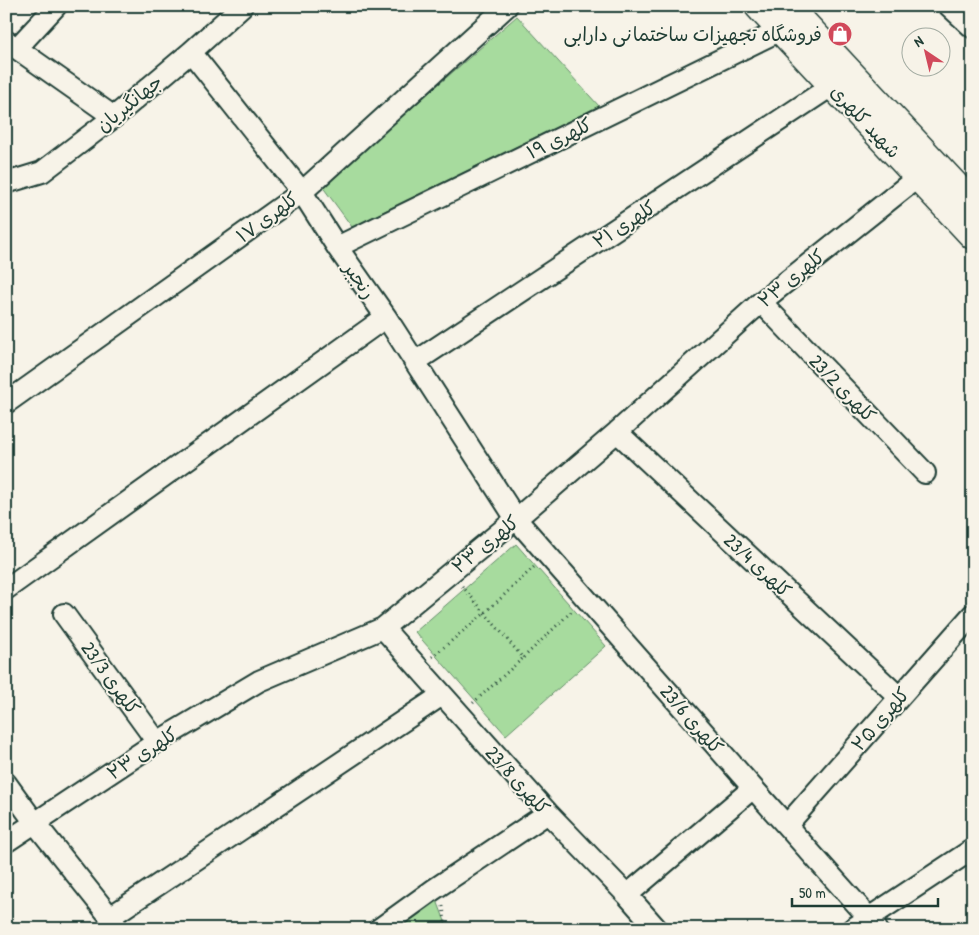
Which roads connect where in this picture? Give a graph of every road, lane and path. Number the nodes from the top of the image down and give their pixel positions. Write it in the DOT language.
graph roads {
  1 [pos="56,6"];
  2 [pos="242,6"];
  3 [pos="507,6"];
  4 [pos="759,6"];
  5 [pos="949,6"];
  6 [pos="784,18"];
  7 [pos="973,28"];
  8 [pos="12,44"];
  9 [pos="191,52"];
  10 [pos="833,85"];
  11 [pos="114,117"];
  12 [pos="918,177"];
  13 [pos="6,183"];
  14 [pos="302,192"];
  15 [pos="973,205"];
  16 [pos="973,235"];
  17 [pos="337,246"];
  18 [pos="761,302"];
  19 [pos="386,317"];
  20 [pos="415,362"];
  21 [pos="6,403"];
  22 [pos="618,432"];
  23 [pos="926,474"];
  24 [pos="516,519"];
  25 [pos="547,554"];
  26 [pos="450,573"];
  27 [pos="6,588"];
  28 [pos="586,598"];
  29 [pos="485,613"];
  30 [pos="64,614"];
  31 [pos="973,614"];
  32 [pos="383,628"];
  33 [pos="523,658"];
  34 [pos="418,668"];
  35 [pos="442,695"];
  36 [pos="899,698"];
  37 [pos="460,715"];
  38 [pos="157,742"];
  39 [pos="6,783"];
  40 [pos="753,788"];
  41 [pos="548,813"];
  42 [pos="35,823"];
  43 [pos="787,825"];
  44 [pos="6,842"];
  45 [pos="973,848"];
  46 [pos="627,895"];
  47 [pos="114,923"];
  48 [pos="873,924"];
  49 [pos="379,929"];
  50 [pos="657,929"];
  51 [pos="852,929"];
  1 -- 8 [label="street"];
  2 -- 9 [label="street, جهانگیریان"];
  3 -- 14 [label="street, کلهری ۱۷"];
  4 -- 6 [label="main road, شهید کلهری"];
  5 -- 7 [label="street"];
  6 -- 10 [label="main road, شهید کلهری"];
  6 -- 15 [label="main road, شهید کلهری"];
  6 -- 17 [label="street, کلهری ۱۹"];
  8 -- 11 [label="street"];
  9 -- 11 [label="street, جهانگیریان"];
  9 -- 14 [label="street, رنجبر"];
  10 -- 12 [label="main road, شهید کلهری"];
  10 -- 20 [label="street, کلهری ۲۱"];
  11 -- 13 [label="street, جهانگیریان"];
  12 -- 16 [label="main road, شهید کلهری"];
  12 -- 18 [label="street, کلهری ۲۳"];
  14 -- 17 [label="street, رنجبر"];
  14 -- 21 [label="street, کلهری ۱۷"];
  17 -- 19 [label="street, رنجبر"];
  18 -- 22 [label="street, کلهری ۲۳"];
  18 -- 23 [label="street, کلهری 23/2"];
  19 -- 20 [label="street, رنجبر"];
  19 -- 27 [label="street"];
  20 -- 24 [label="street, رنجبر"];
  22 -- 24 [label="street, کلهری ۲۳"];
  22 -- 36 [label="street, کلهری 23/4"];
  24 -- 25 [label="street, کلهری 23/6"];
  24 -- 26 [label="street, کلهری ۲۳"];
  25 -- 28 [label="street, کلهری 23/6"];
  25 -- 29 [label="path"];
  26 -- 29 [label="path"];
  26 -- 32 [label="street, کلهری ۲۳"];
  28 -- 33 [label="path"];
  28 -- 40 [label="street, کلهری 23/6"];
  29 -- 33 [label="path"];
  29 -- 34 [label="path"];
  30 -- 38 [label="street, کلهری 23/3"];
  31 -- 36 [label="street, کلهری ۲۵"];
  32 -- 34 [label="street, کلهری 23/8"];
  32 -- 38 [label="street, کلهری ۲۳"];
  33 -- 37 [label="path"];
  34 -- 35 [label="street, کلهری 23/8"];
  35 -- 37 [label="street, کلهری 23/8"];
  35 -- 47 [label="street"];
  36 -- 43 [label="street, کلهری ۲۵"];
  37 -- 41 [label="street, کلهری 23/8"];
  38 -- 42 [label="street, کلهری ۲۳"];
  39 -- 42 [label="street"];
  40 -- 43 [label="street, کلهری 23/6"];
  40 -- 46 [label="street"];
  41 -- 46 [label="street, کلهری 23/8"];
  41 -- 49 [label="street"];
  42 -- 44 [label="street, کلهری ۲۳"];
  42 -- 47 [label="street"];
  43 -- 48 [label="street, کلهری 23/6"];
  45 -- 48 [label="street"];
  46 -- 50 [label="street, کلهری 23/8"];
  48 -- 51 [label="street"];
}
